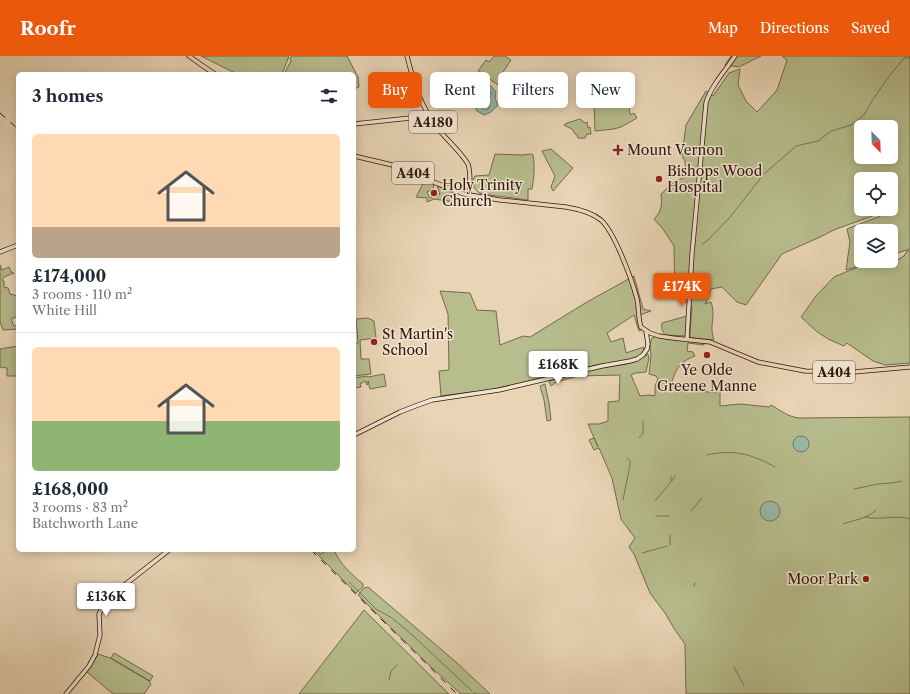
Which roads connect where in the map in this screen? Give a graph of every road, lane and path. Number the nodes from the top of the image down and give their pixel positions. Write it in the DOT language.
graph roads {
  1 [pos="189,56"];
  2 [pos="407,56"];
  3 [pos="735,56"];
  4 [pos="212,72"];
  5 [pos="430,116"];
  6 [pos="356,124"];
  7 [pos="356,156"];
  8 [pos="470,186"];
  9 [pos="470,194"];
  10 [pos="478,196"];
  11 [pos="16,246"];
  12 [pos="0,252"];
  13 [pos="646,331"];
  14 [pos="654,334"];
  15 [pos="687,339"];
  16 [pos="648,342"];
  17 [pos="910,367"];
  18 [pos="356,434"];
  19 [pos="166,552"];
  20 [pos="66,694"];
  1 -- 4 [label="main road"];
  2 -- 5 [label="main road, A4180"];
  3 -- 15 [label="street"];
  5 -- 6 [label="street"];
  5 -- 8 [label="main road, A4180"];
  7 -- 9 [label="main road, A404"];
  8 -- 9 [label="main road, A4180"];
  8 -- 10 [label="main road"];
  9 -- 10 [label="main road, A404"];
  10 -- 13 [label="main road, A404"];
  11 -- 12 [label="street"];
  13 -- 14 [label="main road, A404"];
  13 -- 16 [label="street"];
  14 -- 15 [label="main road, A404"];
  14 -- 16 [label="street"];
  15 -- 17 [label="main road, A404"];
  16 -- 18 [label="street"];
  19 -- 20 [label="street"];
}
